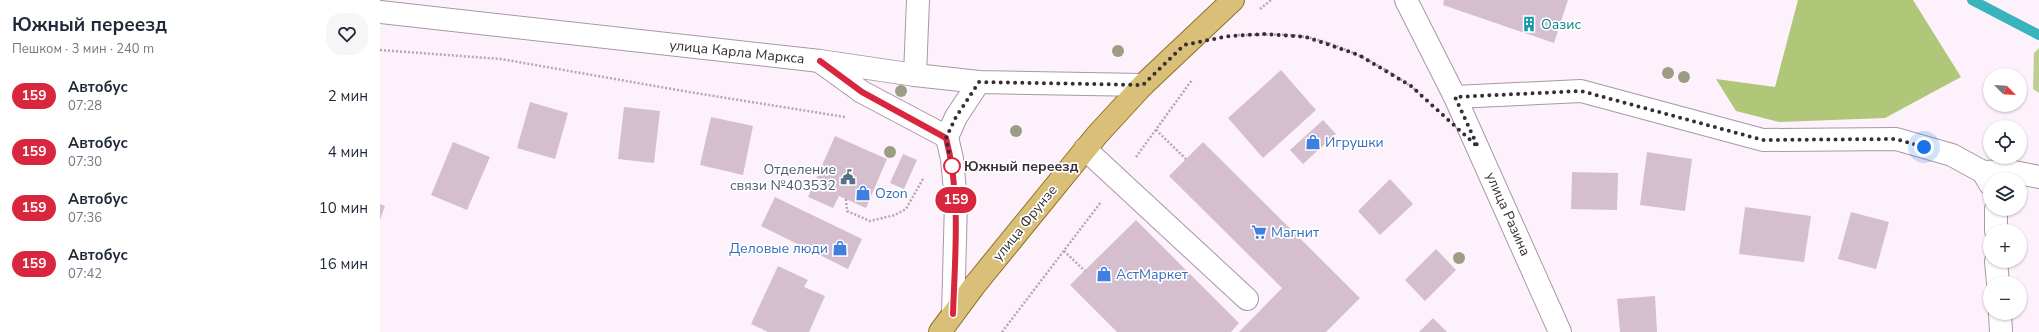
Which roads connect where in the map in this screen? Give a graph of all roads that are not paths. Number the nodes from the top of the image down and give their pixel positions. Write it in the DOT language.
graph roads {
  1 [pos="918,0"];
  2 [pos="1233,0"];
  3 [pos="1406,0"];
  4 [pos="380,12"];
  5 [pos="820,61"];
  6 [pos="915,75"];
  7 [pos="979,82"];
  8 [pos="1143,85"];
  9 [pos="1455,97"];
  10 [pos="946,138"];
  11 [pos="1085,149"];
  12 [pos="1983,175"];
  13 [pos="2027,175"];
  14 [pos="2039,177"];
  15 [pos="1247,299"];
  16 [pos="953,314"];
  17 [pos="2000,320"];
  18 [pos="940,332"];
  19 [pos="1560,332"];
  20 [pos="2001,332"];
  1 -- 6 [label="street"];
  2 -- 8 [label="main road, улица Фрунзе"];
  3 -- 9 [label="street, улица Разина"];
  4 -- 5 [label="street, улица Карла Маркса"];
  5 -- 6 [label="street, улица Карла Маркса"];
  5 -- 10 [label="street"];
  6 -- 7 [label="street, улица Карла Маркса"];
  7 -- 8 [label="street, улица Карла Маркса"];
  7 -- 10 [label="street"];
  8 -- 11 [label="main road, улица Фрунзе"];
  9 -- 12 [label="street"];
  9 -- 19 [label="street, улица Разина"];
  10 -- 16 [label="street"];
  11 -- 15 [label="street"];
  11 -- 16 [label="main road, улица Фрунзе"];
  13 -- 14 [label="street"];
  16 -- 18 [label="main road, улица Фрунзе"];
  17 -- 20 [label="street"];
}
